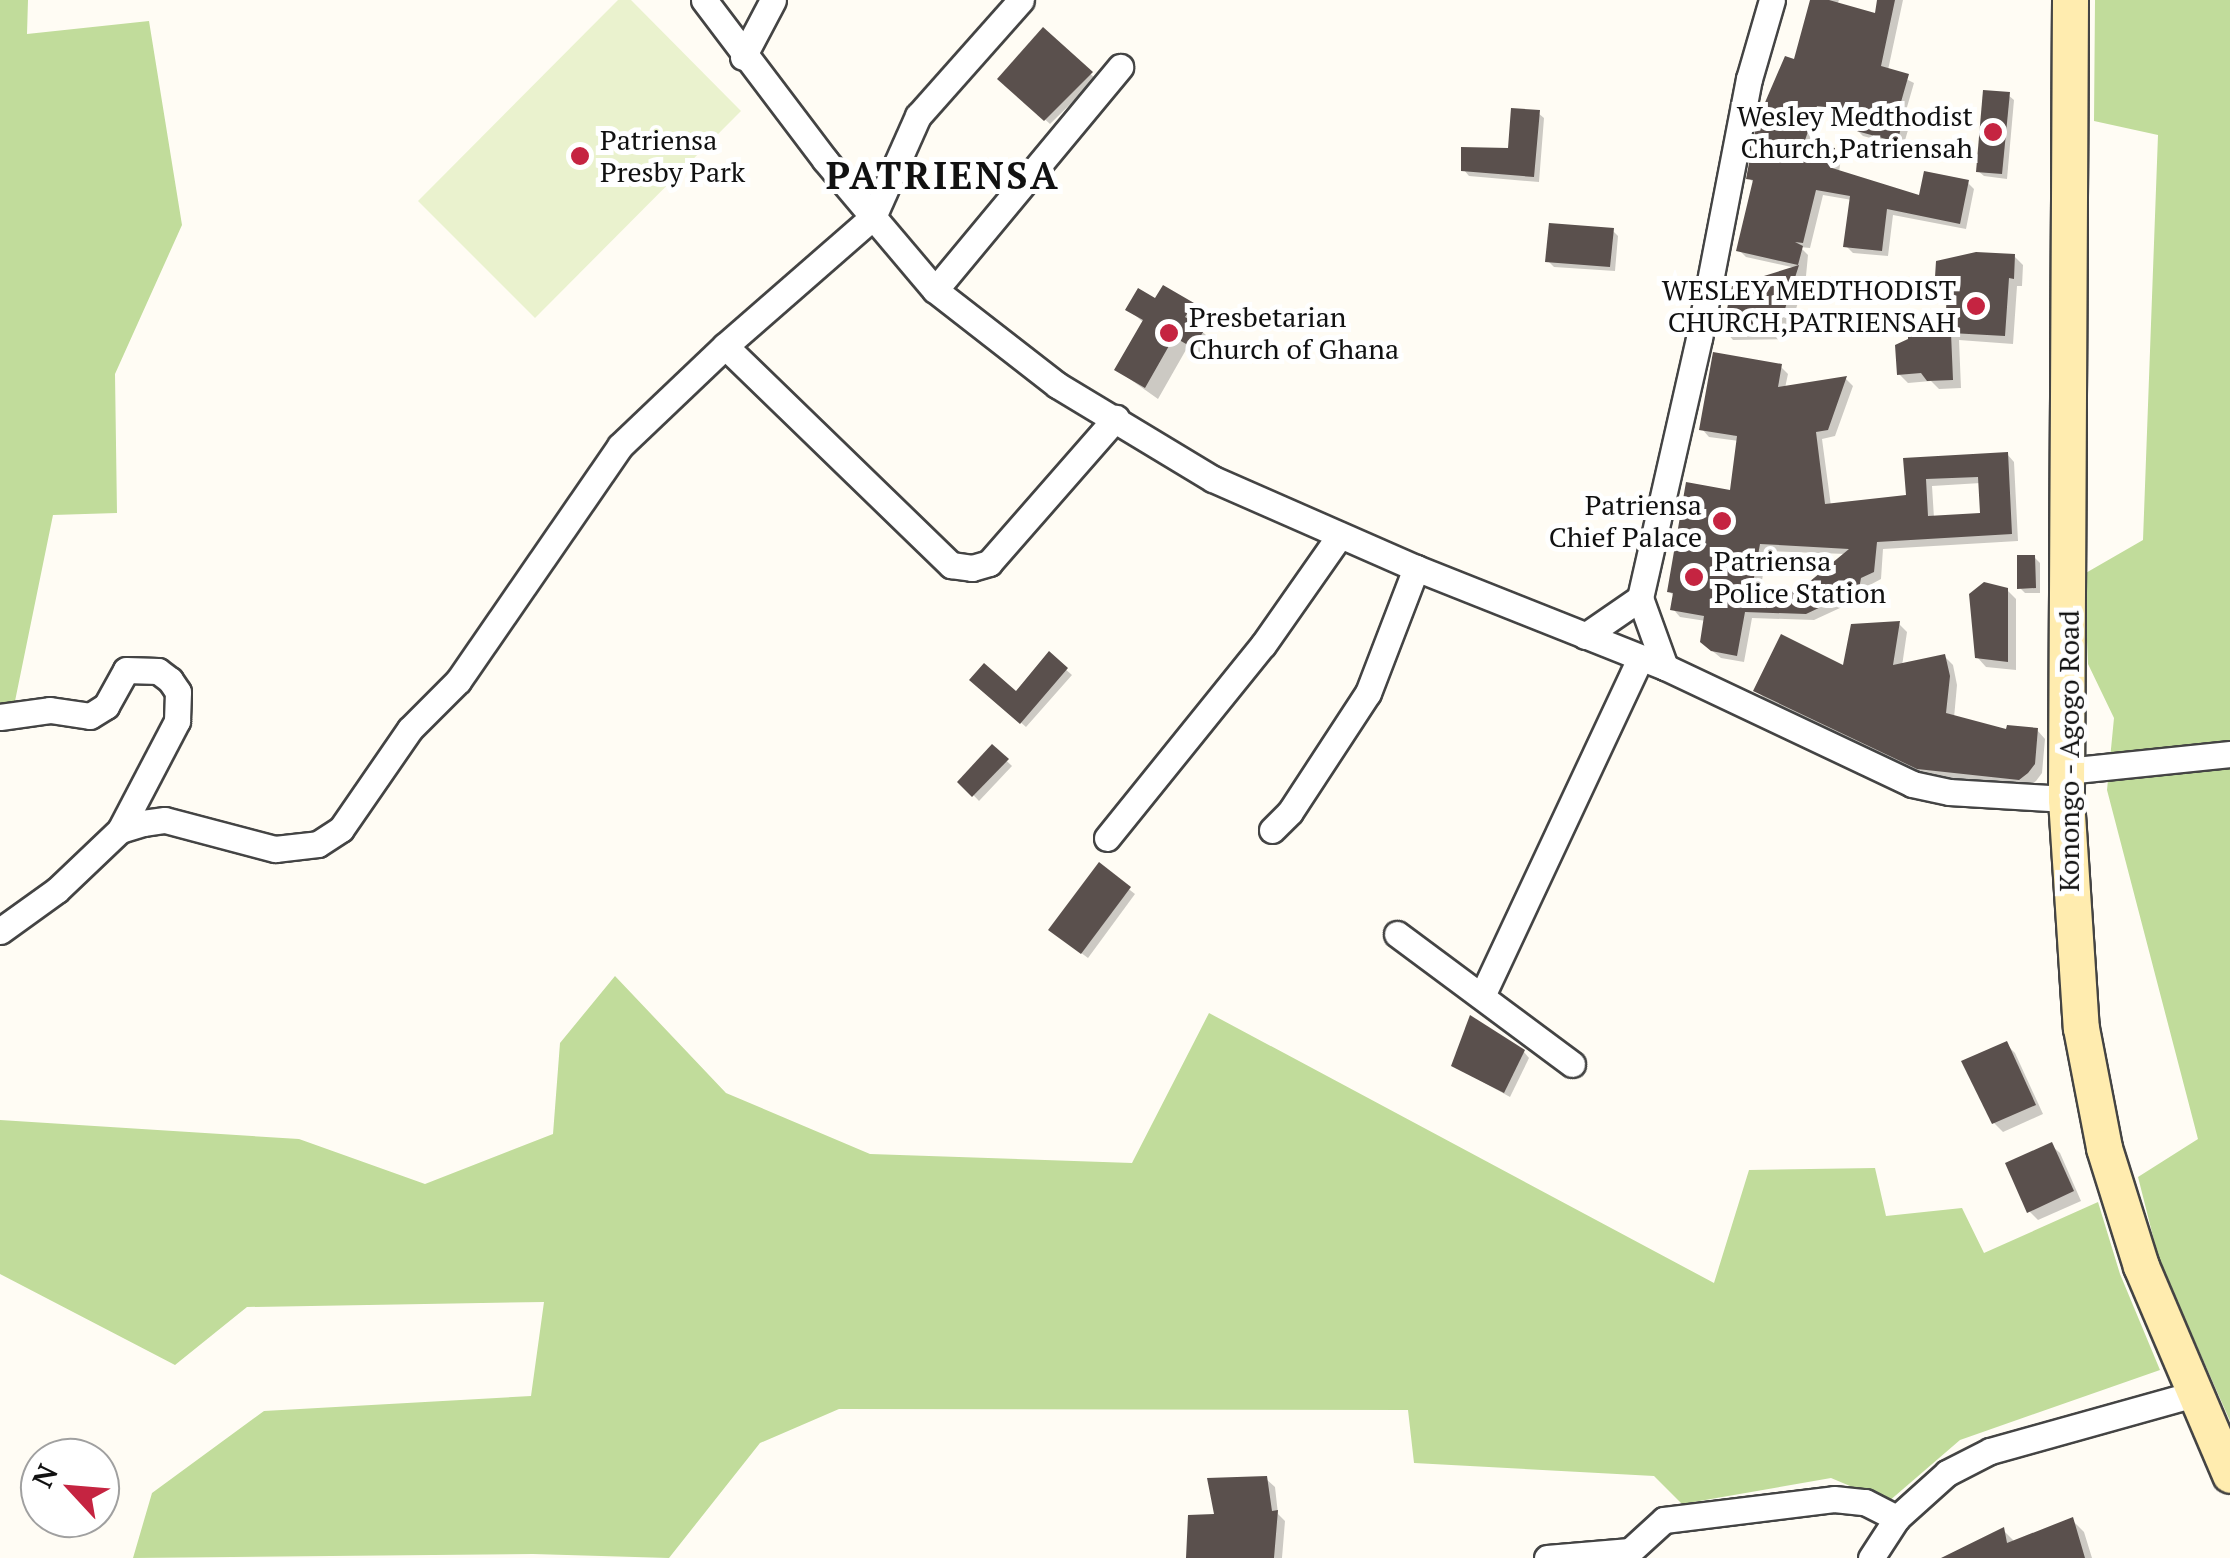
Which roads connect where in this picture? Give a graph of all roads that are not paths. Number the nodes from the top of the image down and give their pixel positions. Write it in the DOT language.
graph roads {
  1 [pos="704,0"];
  2 [pos="773,0"];
  3 [pos="1022,0"];
  4 [pos="1772,0"];
  5 [pos="2070,0"];
  6 [pos="743,57"];
  7 [pos="1120,67"];
  8 [pos="873,217"];
  9 [pos="935,290"];
  10 [pos="725,346"];
  11 [pos="1116,418"];
  12 [pos="1340,536"];
  13 [pos="1416,568"];
  14 [pos="1640,598"];
  15 [pos="1585,636"];
  16 [pos="1640,658"];
  17 [pos="1665,667"];
  18 [pos="0,717"];
  19 [pos="2230,754"];
  20 [pos="2066,785"];
  21 [pos="120,830"];
  22 [pos="1272,830"];
  23 [pos="1108,838"];
  24 [pos="0,931"];
  25 [pos="1397,934"];
  26 [pos="1482,996"];
  27 [pos="1572,1064"];
  28 [pos="2194,1394"];
  29 [pos="2230,1475"];
  30 [pos="1897,1518"];
  31 [pos="1547,1558"];
  32 [pos="1871,1558"];
  1 -- 6 [label="street"];
  2 -- 6 [label="street"];
  3 -- 8 [label="street"];
  4 -- 14 [label="street"];
  5 -- 20 [label="main road, Konongo - Agogo Road"];
  6 -- 8 [label="street"];
  7 -- 9 [label="street"];
  8 -- 9 [label="street"];
  8 -- 10 [label="street"];
  9 -- 11 [label="street"];
  10 -- 11 [label="street"];
  10 -- 21 [label="street"];
  11 -- 12 [label="street"];
  12 -- 13 [label="street"];
  12 -- 23 [label="street"];
  13 -- 15 [label="street"];
  13 -- 22 [label="street"];
  14 -- 15 [label="street"];
  14 -- 17 [label="street"];
  15 -- 16 [label="street"];
  16 -- 17 [label="street"];
  16 -- 26 [label="street"];
  17 -- 20 [label="street"];
  18 -- 21 [label="street"];
  19 -- 20 [label="street"];
  20 -- 28 [label="main road, Konongo - Agogo Road"];
  21 -- 24 [label="street"];
  25 -- 26 [label="street"];
  26 -- 27 [label="street"];
  28 -- 29 [label="main road, Konongo - Agogo Road"];
  28 -- 30 [label="street"];
  30 -- 31 [label="street"];
  30 -- 32 [label="street"];
}
